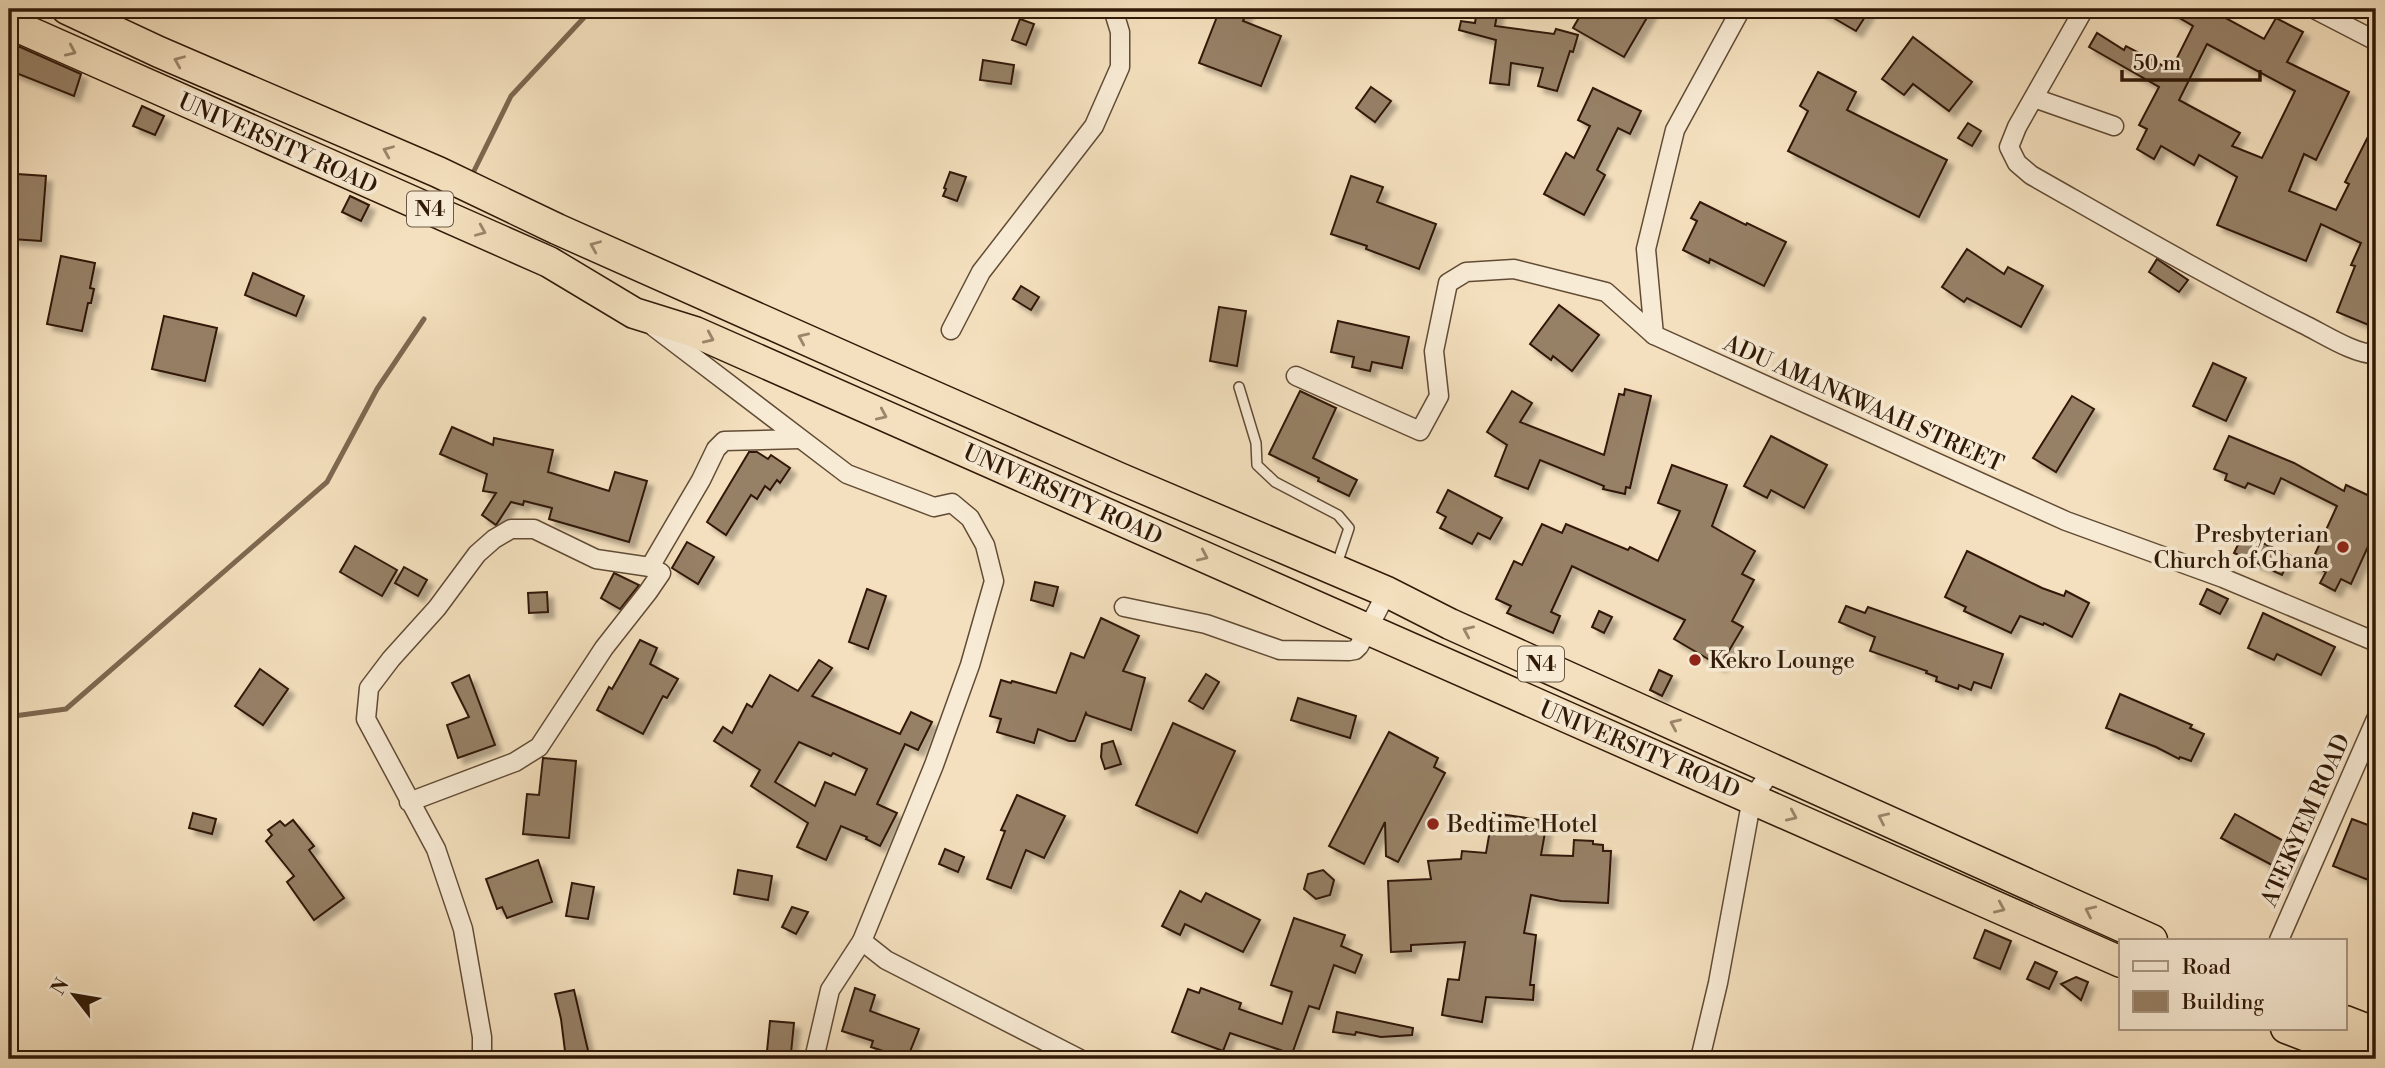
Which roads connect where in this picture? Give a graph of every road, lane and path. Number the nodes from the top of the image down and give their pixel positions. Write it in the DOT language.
graph roads {
  1 [pos="67,9"];
  2 [pos="1113,9"];
  3 [pos="1741,9"];
  4 [pos="2084,9"];
  5 [pos="2314,9"];
  6 [pos="9,23"];
  7 [pos="2376,41"];
  8 [pos="2034,98"];
  9 [pos="2115,126"];
  10 [pos="634,313"];
  11 [pos="951,330"];
  12 [pos="1654,335"];
  13 [pos="2376,354"];
  14 [pos="1296,376"];
  15 [pos="1239,387"];
  16 [pos="799,439"];
  17 [pos="650,568"];
  18 [pos="1335,569"];
  19 [pos="1387,592"];
  20 [pos="1124,607"];
  21 [pos="1369,629"];
  22 [pos="2376,642"];
  23 [pos="2376,719"];
  24 [pos="1774,768"];
  25 [pos="1752,798"];
  26 [pos="409,802"];
  27 [pos="2150,939"];
  28 [pos="2280,939"];
  29 [pos="862,941"];
  30 [pos="2119,961"];
  31 [pos="2293,1030"];
  32 [pos="2376,1033"];
  33 [pos="2333,1042"];
  34 [pos="482,1059"];
  35 [pos="814,1059"];
  36 [pos="1080,1059"];
  37 [pos="1700,1059"];
  38 [pos="2366,1059"];
  18 -- 1 [label="highway, UNIVERSITY ROAD / N4, one-way"];
  2 -- 11 [label="street"];
  3 -- 12 [label="street"];
  4 -- 8 [label="street"];
  5 -- 7 [label="street"];
  6 -- 10 [label="highway, UNIVERSITY ROAD / N4, one-way"];
  8 -- 9 [label="street"];
  8 -- 13 [label="street"];
  10 -- 16 [label="street"];
  10 -- 21 [label="highway, UNIVERSITY ROAD / N4, one-way"];
  12 -- 14 [label="street, ADU AMANKWAAH STREET"];
  12 -- 22 [label="street, ADU AMANKWAAH STREET"];
  15 -- 18 [label="lane"];
  16 -- 17 [label="street"];
  16 -- 29 [label="street"];
  17 -- 26 [label="street"];
  17 -- 26 [label="street"];
  18 -- 19 [label="highway, UNIVERSITY ROAD / N4"];
  19 -- 21 [label="street"];
  24 -- 19 [label="highway, UNIVERSITY ROAD / N4, one-way"];
  20 -- 21 [label="street"];
  21 -- 25 [label="highway, UNIVERSITY ROAD / N4"];
  23 -- 28 [label="street, ATEKYEM ROAD"];
  24 -- 25 [label="street"];
  27 -- 24 [label="highway, UNIVERSITY ROAD / N4, one-way"];
  25 -- 30 [label="highway, UNIVERSITY ROAD / N4, one-way"];
  25 -- 37 [label="street"];
  26 -- 34 [label="street"];
  29 -- 35 [label="street"];
  29 -- 36 [label="street"];
  31 -- 33 [label="highway"];
  32 -- 33 [label="highway"];
  33 -- 38 [label="highway"];
}
